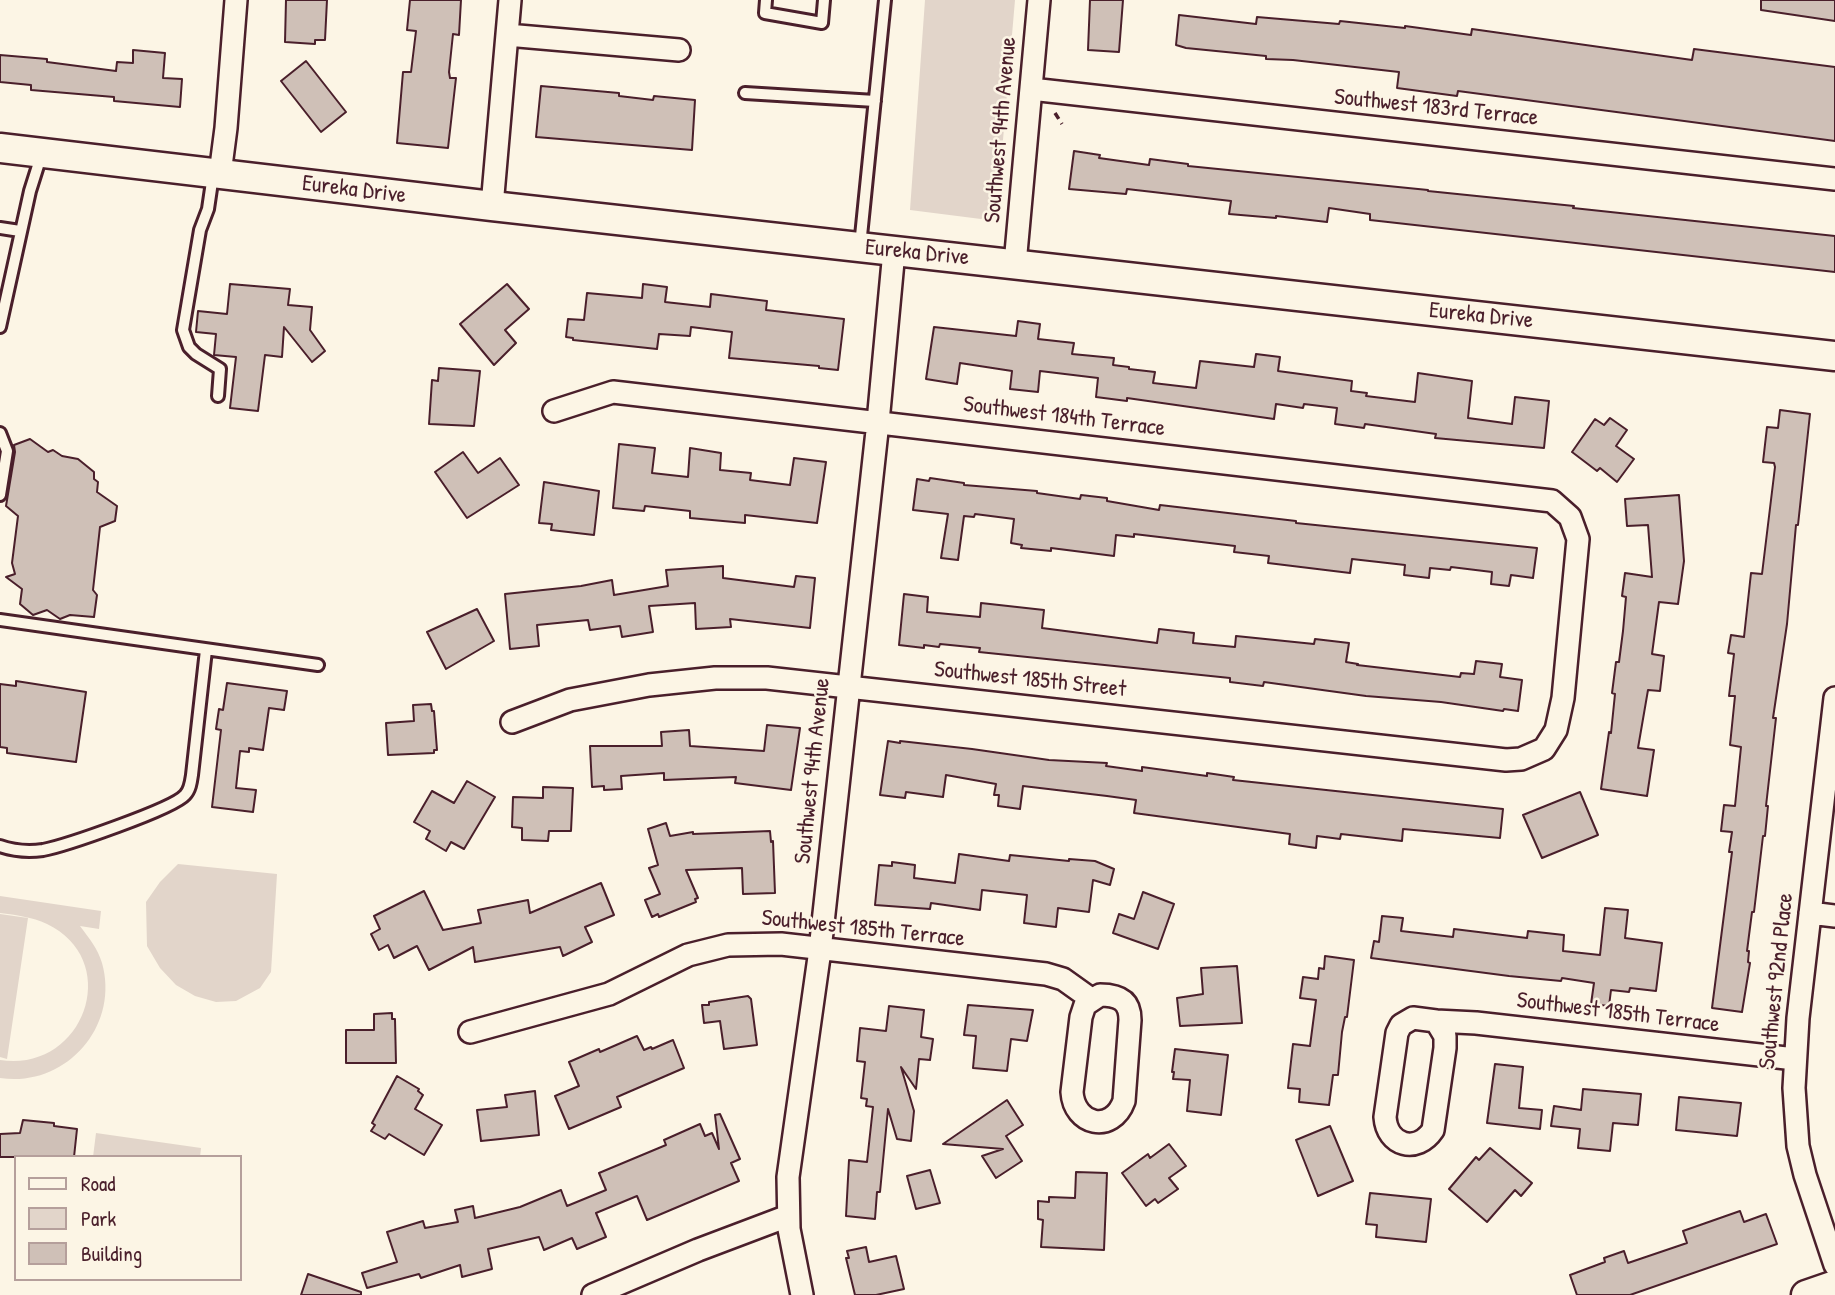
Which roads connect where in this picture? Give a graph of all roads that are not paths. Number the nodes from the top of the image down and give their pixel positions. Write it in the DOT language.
graph roads {
  1 [pos="236,0"];
  2 [pos="510,0"];
  3 [pos="766,0"];
  4 [pos="824,0"];
  5 [pos="886,0"];
  6 [pos="1039,0"];
  7 [pos="507,35"];
  8 [pos="679,50"];
  9 [pos="1031,89"];
  10 [pos="744,93"];
  11 [pos="875,101"];
  12 [pos="0,148"];
  13 [pos="43,153"];
  14 [pos="217,173"];
  15 [pos="1835,179"];
  16 [pos="492,206"];
  17 [pos="0,228"];
  18 [pos="20,231"];
  19 [pos="860,246"];
  20 [pos="894,251"];
  21 [pos="1015,264"];
  22 [pos="0,327"];
  23 [pos="1835,356"];
  24 [pos="218,396"];
  25 [pos="554,411"];
  26 [pos="878,422"];
  27 [pos="0,433"];
  28 [pos="0,495"];
  29 [pos="0,620"];
  30 [pos="206,650"];
  31 [pos="318,665"];
  32 [pos="848,686"];
  33 [pos="1835,698"];
  34 [pos="512,722"];
  35 [pos="1544,749"];
  36 [pos="0,846"];
  37 [pos="1810,913"];
  38 [pos="1835,916"];
  39 [pos="820,950"];
  40 [pos="1091,999"];
  41 [pos="1436,1021"];
  42 [pos="470,1032"];
  43 [pos="1795,1059"];
  44 [pos="788,1216"];
  45 [pos="1835,1265"];
  46 [pos="1835,1285"];
  47 [pos="593,1295"];
  48 [pos="802,1295"];
  49 [pos="1806,1295"];
  1 -- 14 [label="street"];
  2 -- 7 [label="street"];
  3 -- 4 [label="lane"];
  5 -- 11 [label="lane"];
  6 -- 9 [label="street, Southwest 94th Avenue"];
  7 -- 8 [label="street"];
  7 -- 16 [label="street"];
  9 -- 15 [label="street, Southwest 183rd Terrace"];
  9 -- 21 [label="street, Southwest 94th Avenue"];
  10 -- 11 [label="lane"];
  11 -- 19 [label="lane"];
  12 -- 13 [label="main road, Eureka Drive"];
  13 -- 14 [label="main road, Eureka Drive"];
  13 -- 18 [label="lane"];
  14 -- 16 [label="main road, Eureka Drive"];
  14 -- 24 [label="lane"];
  16 -- 19 [label="main road, Eureka Drive"];
  17 -- 18 [label="lane"];
  18 -- 22 [label="lane"];
  19 -- 20 [label="main road, Eureka Drive"];
  20 -- 21 [label="main road, Eureka Drive"];
  20 -- 26 [label="street, Southwest 94th Avenue"];
  21 -- 23 [label="main road, Eureka Drive"];
  25 -- 26 [label="street, Southwest 184th Terrace"];
  26 -- 32 [label="street, Southwest 94th Avenue"];
  26 -- 35 [label="street, Southwest 184th Terrace"];
  27 -- 28 [label="lane"];
  29 -- 30 [label="lane"];
  30 -- 31 [label="lane"];
  30 -- 36 [label="lane"];
  32 -- 34 [label="street, Southwest 185th Street"];
  32 -- 35 [label="street, Southwest 185th Street"];
  32 -- 39 [label="street, Southwest 94th Avenue"];
  33 -- 37 [label="street, Southwest 92nd Place"];
  37 -- 38 [label="street"];
  37 -- 43 [label="street, Southwest 92nd Place"];
  39 -- 40 [label="street, Southwest 185th Terrace"];
  39 -- 42 [label="street, Southwest 185th Terrace"];
  39 -- 44 [label="street, Southwest 94th Avenue"];
  40 -- 40 [label="street"];
  41 -- 41 [label="street, Southwest 185th Terrace"];
  41 -- 43 [label="street, Southwest 185th Terrace"];
  43 -- 45 [label="street, Southwest 92nd Place"];
  44 -- 47 [label="street"];
  44 -- 48 [label="street, Southwest 94th Avenue"];
  46 -- 49 [label="main road"];
}
